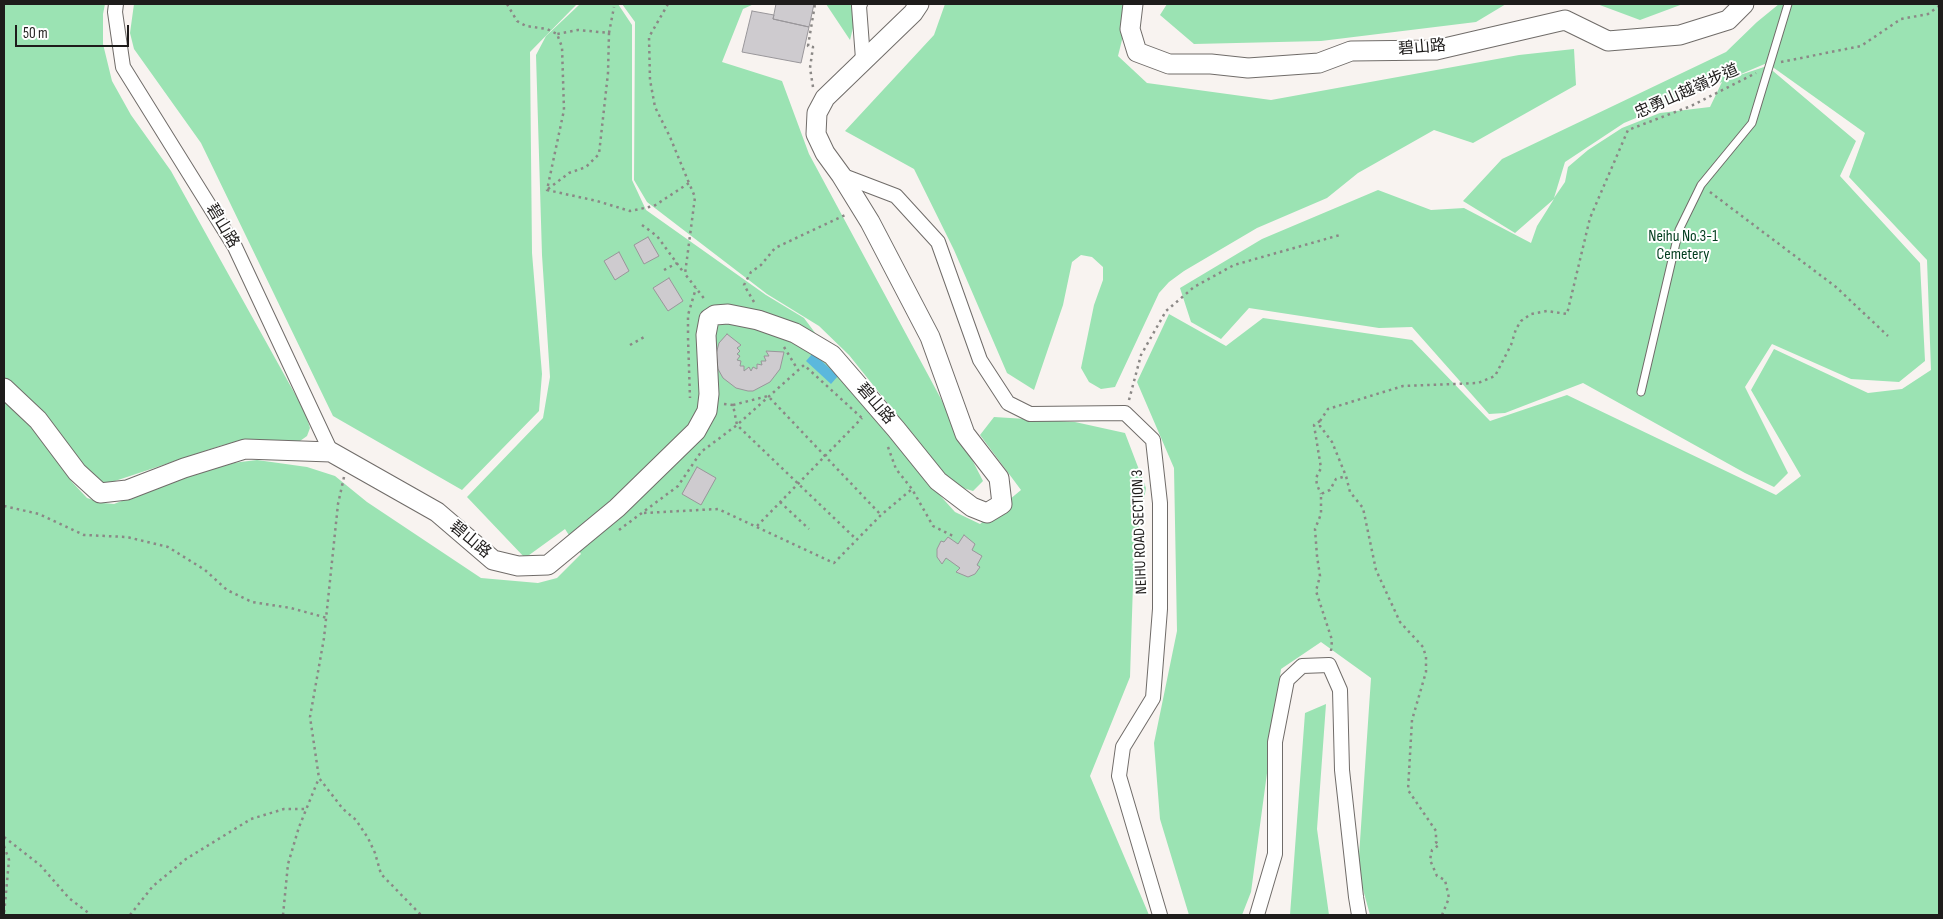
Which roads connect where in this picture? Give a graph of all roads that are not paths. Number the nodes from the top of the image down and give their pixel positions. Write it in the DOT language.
graph roads {
  1 [pos="116,4"];
  2 [pos="860,4"];
  3 [pos="919,4"];
  4 [pos="1134,4"];
  5 [pos="1744,4"];
  6 [pos="1788,4"];
  7 [pos="863,59"];
  8 [pos="841,174"];
  9 [pos="4,388"];
  10 [pos="1641,392"];
  11 [pos="331,452"];
  12 [pos="1160,915"];
  13 [pos="1258,915"];
  14 [pos="1359,915"];
  1 -- 11 [label="street, 碧山路"];
  2 -- 7 [label="street"];
  3 -- 7 [label="street"];
  4 -- 5 [label="street, 碧山路"];
  6 -- 10 [label="lane"];
  7 -- 8 [label="street, 碧山路"];
  8 -- 11 [label="street, 碧山路"];
  8 -- 12 [label="street, NEIHU ROAD SECTION 3"];
  9 -- 11 [label="street, 碧山路"];
  13 -- 14 [label="street"];
}
